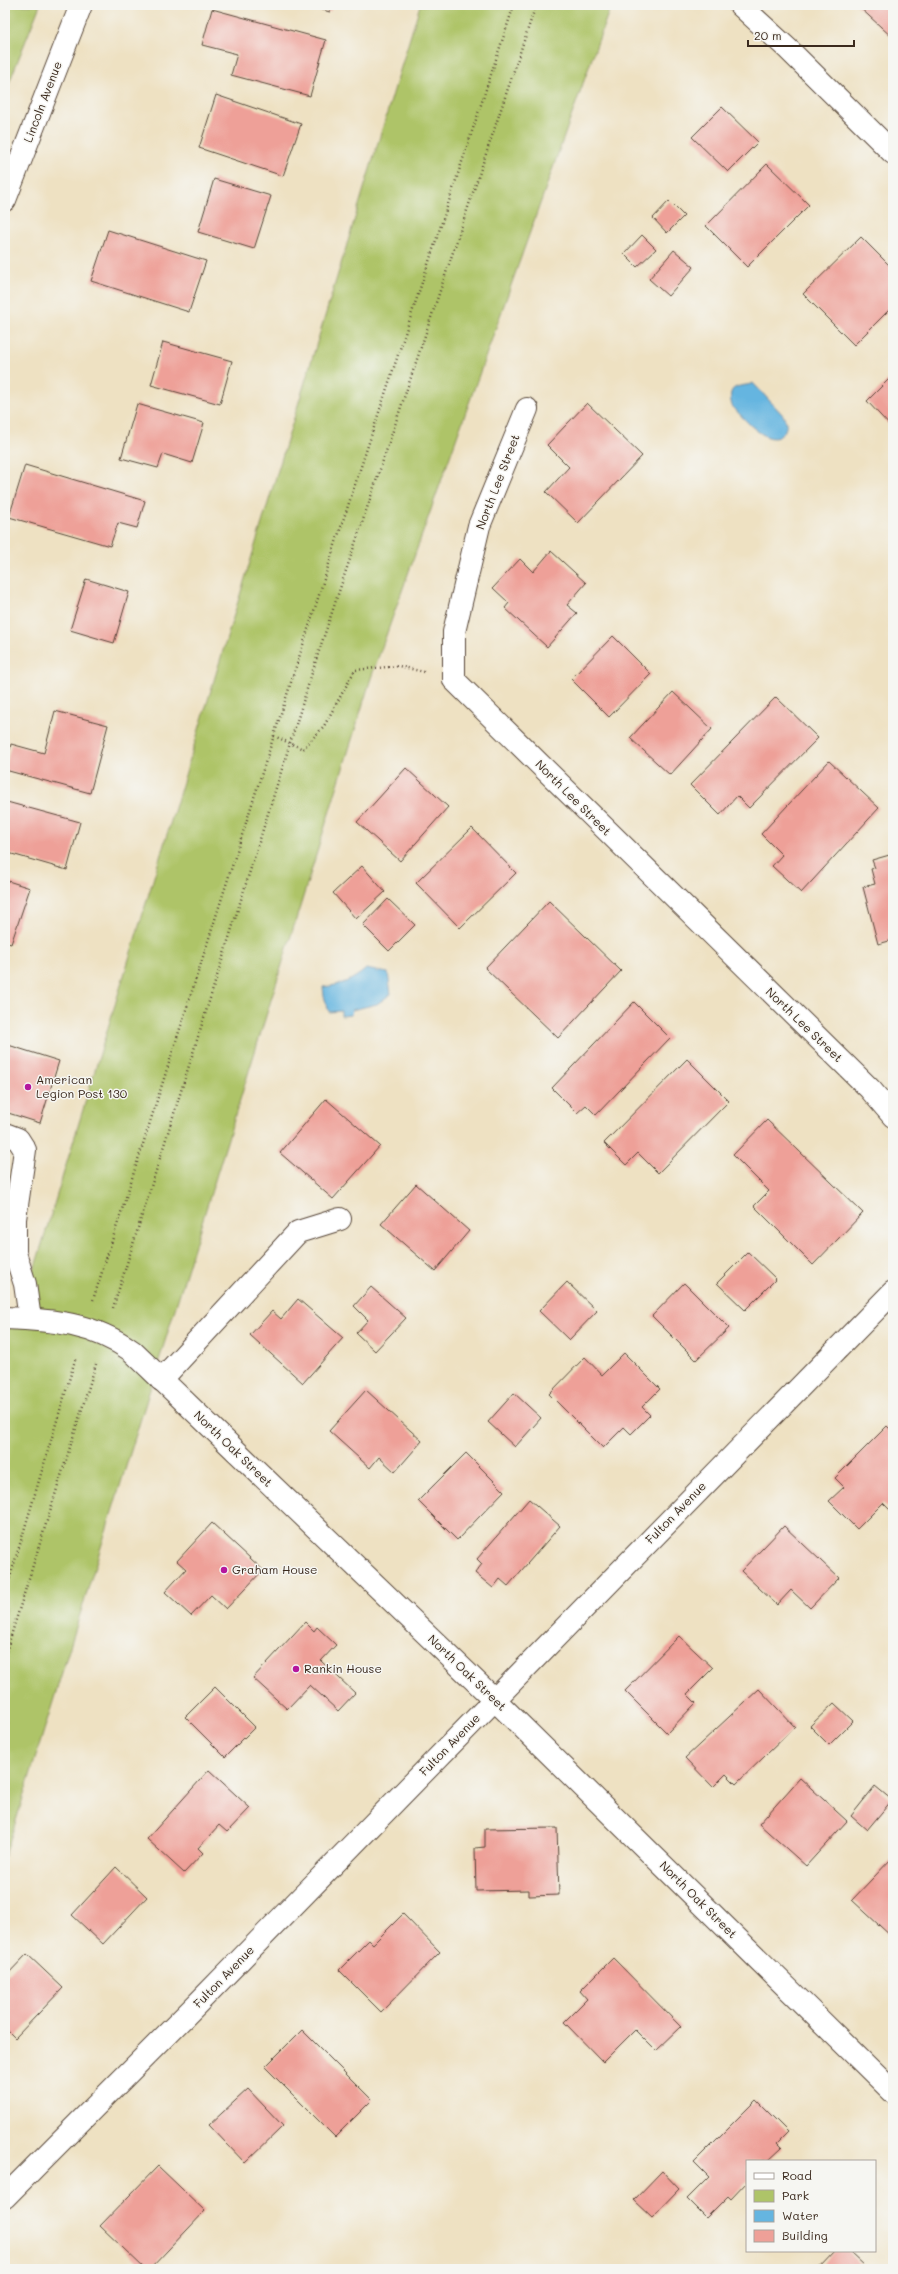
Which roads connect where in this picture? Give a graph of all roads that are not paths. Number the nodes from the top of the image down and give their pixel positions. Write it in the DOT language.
graph roads {
  1 [pos="80,5"];
  2 [pos="740,5"];
  3 [pos="893,153"];
  4 [pos="5,200"];
  5 [pos="527,409"];
  6 [pos="893,1116"];
  7 [pos="5,1134"];
  8 [pos="340,1219"];
  9 [pos="893,1292"];
  10 [pos="5,1318"];
  11 [pos="30,1319"];
  12 [pos="161,1380"];
  13 [pos="494,1699"];
  14 [pos="893,2092"];
  15 [pos="5,2197"];
  1 -- 4 [label="street, Lincoln Avenue"];
  2 -- 3 [label="street"];
  5 -- 6 [label="street, North Lee Street"];
  7 -- 11 [label="street"];
  8 -- 12 [label="street"];
  9 -- 13 [label="street, Fulton Avenue"];
  10 -- 11 [label="street, North Oak Street"];
  11 -- 12 [label="street, North Oak Street"];
  12 -- 13 [label="street, North Oak Street"];
  13 -- 14 [label="street, North Oak Street"];
  13 -- 15 [label="street, Fulton Avenue"];
}
